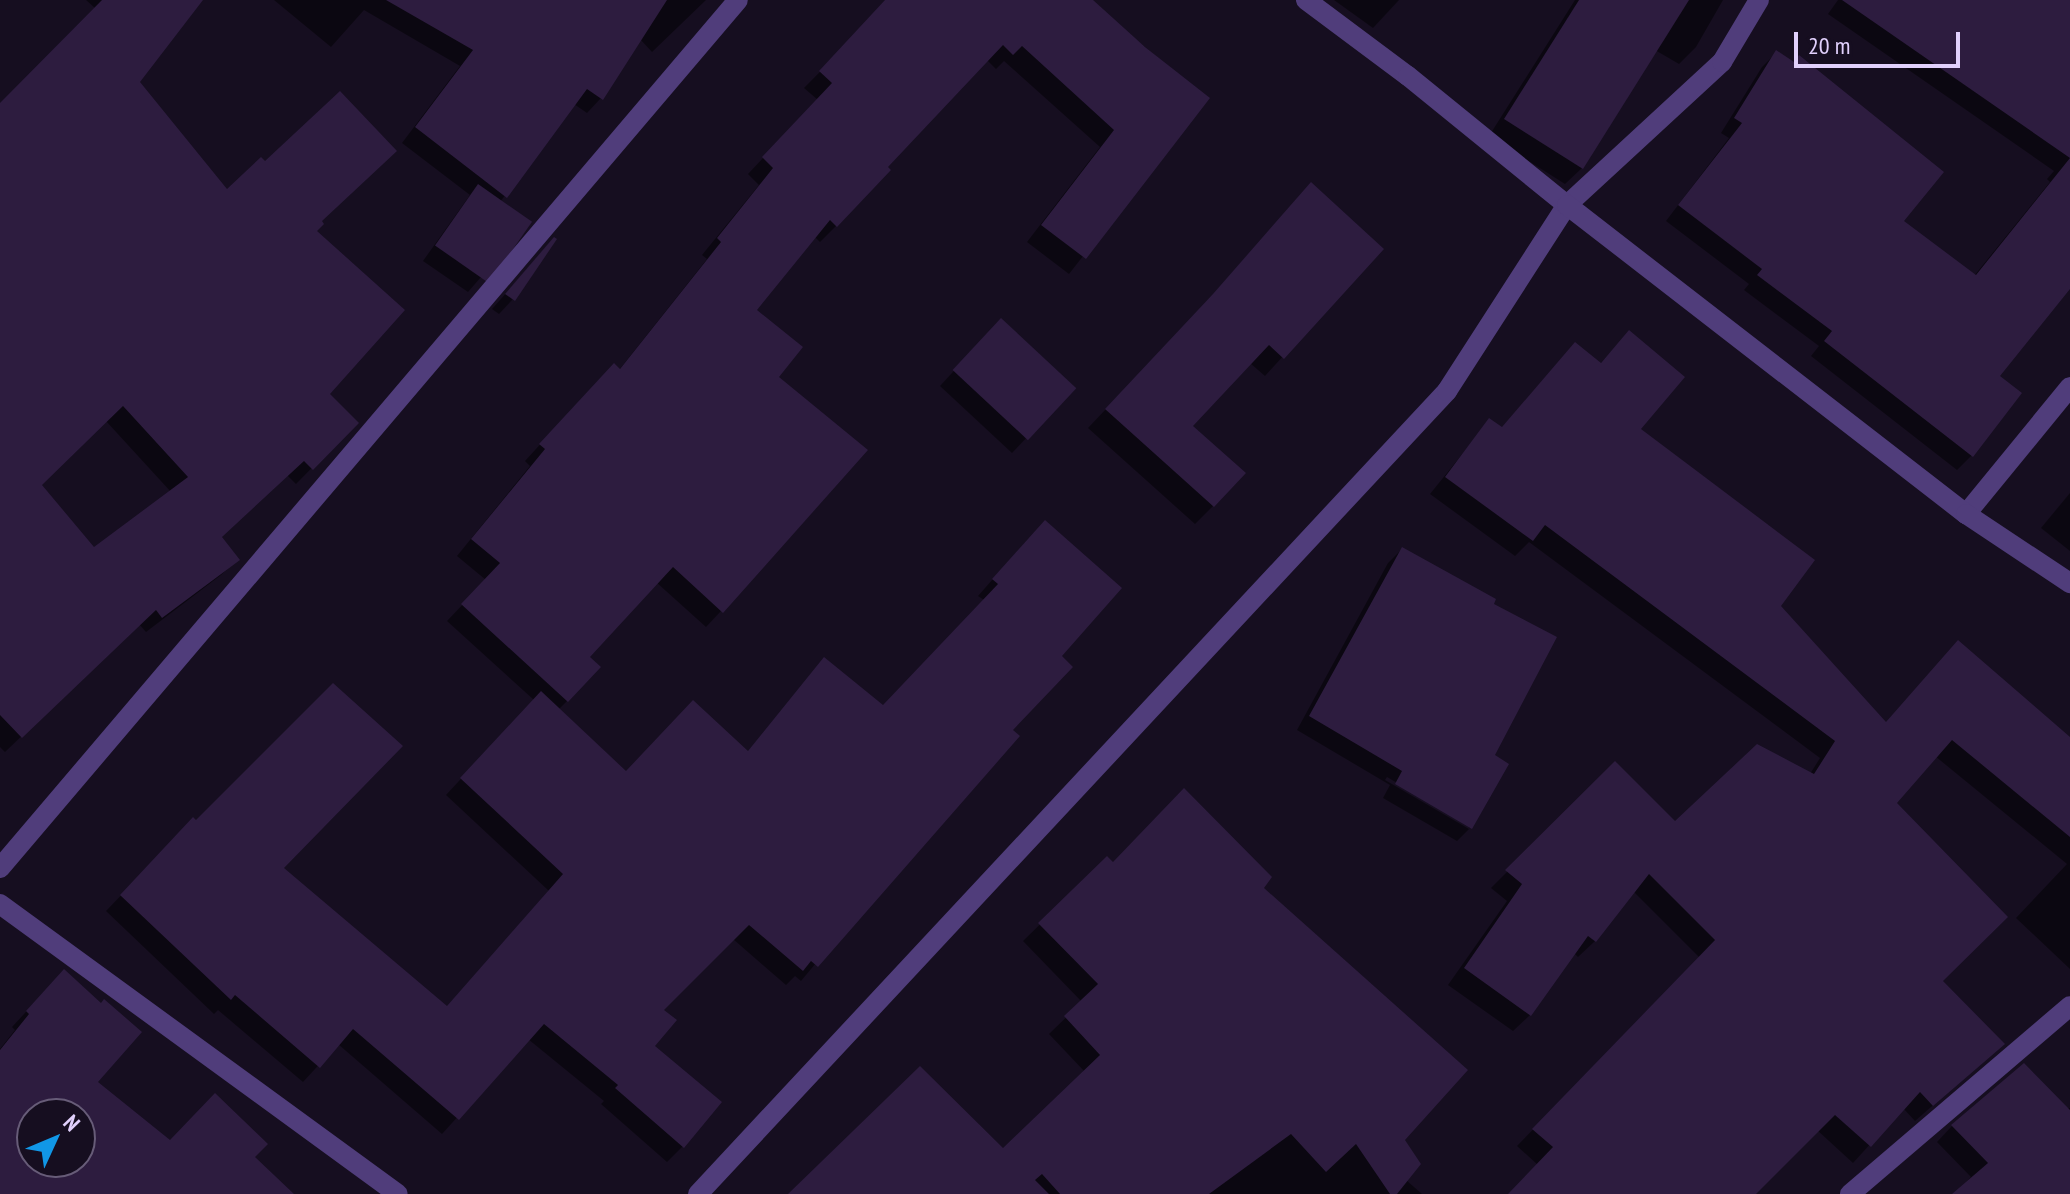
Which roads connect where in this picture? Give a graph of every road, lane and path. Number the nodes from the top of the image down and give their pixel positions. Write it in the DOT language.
graph roads {
  1 [pos="738,0"];
  2 [pos="1306,0"];
  3 [pos="1759,0"];
  4 [pos="1567,205"];
  5 [pos="2070,387"];
  6 [pos="1966,514"];
  7 [pos="2070,583"];
  8 [pos="0,868"];
  9 [pos="0,904"];
  10 [pos="2070,1006"];
  11 [pos="398,1194"];
  12 [pos="698,1194"];
  13 [pos="1850,1194"];
  1 -- 8 [label="street"];
  2 -- 4 [label="street"];
  3 -- 4 [label="street"];
  4 -- 6 [label="street"];
  4 -- 12 [label="street"];
  5 -- 6 [label="street"];
  6 -- 7 [label="street"];
  9 -- 11 [label="street"];
  10 -- 13 [label="street"];
}
